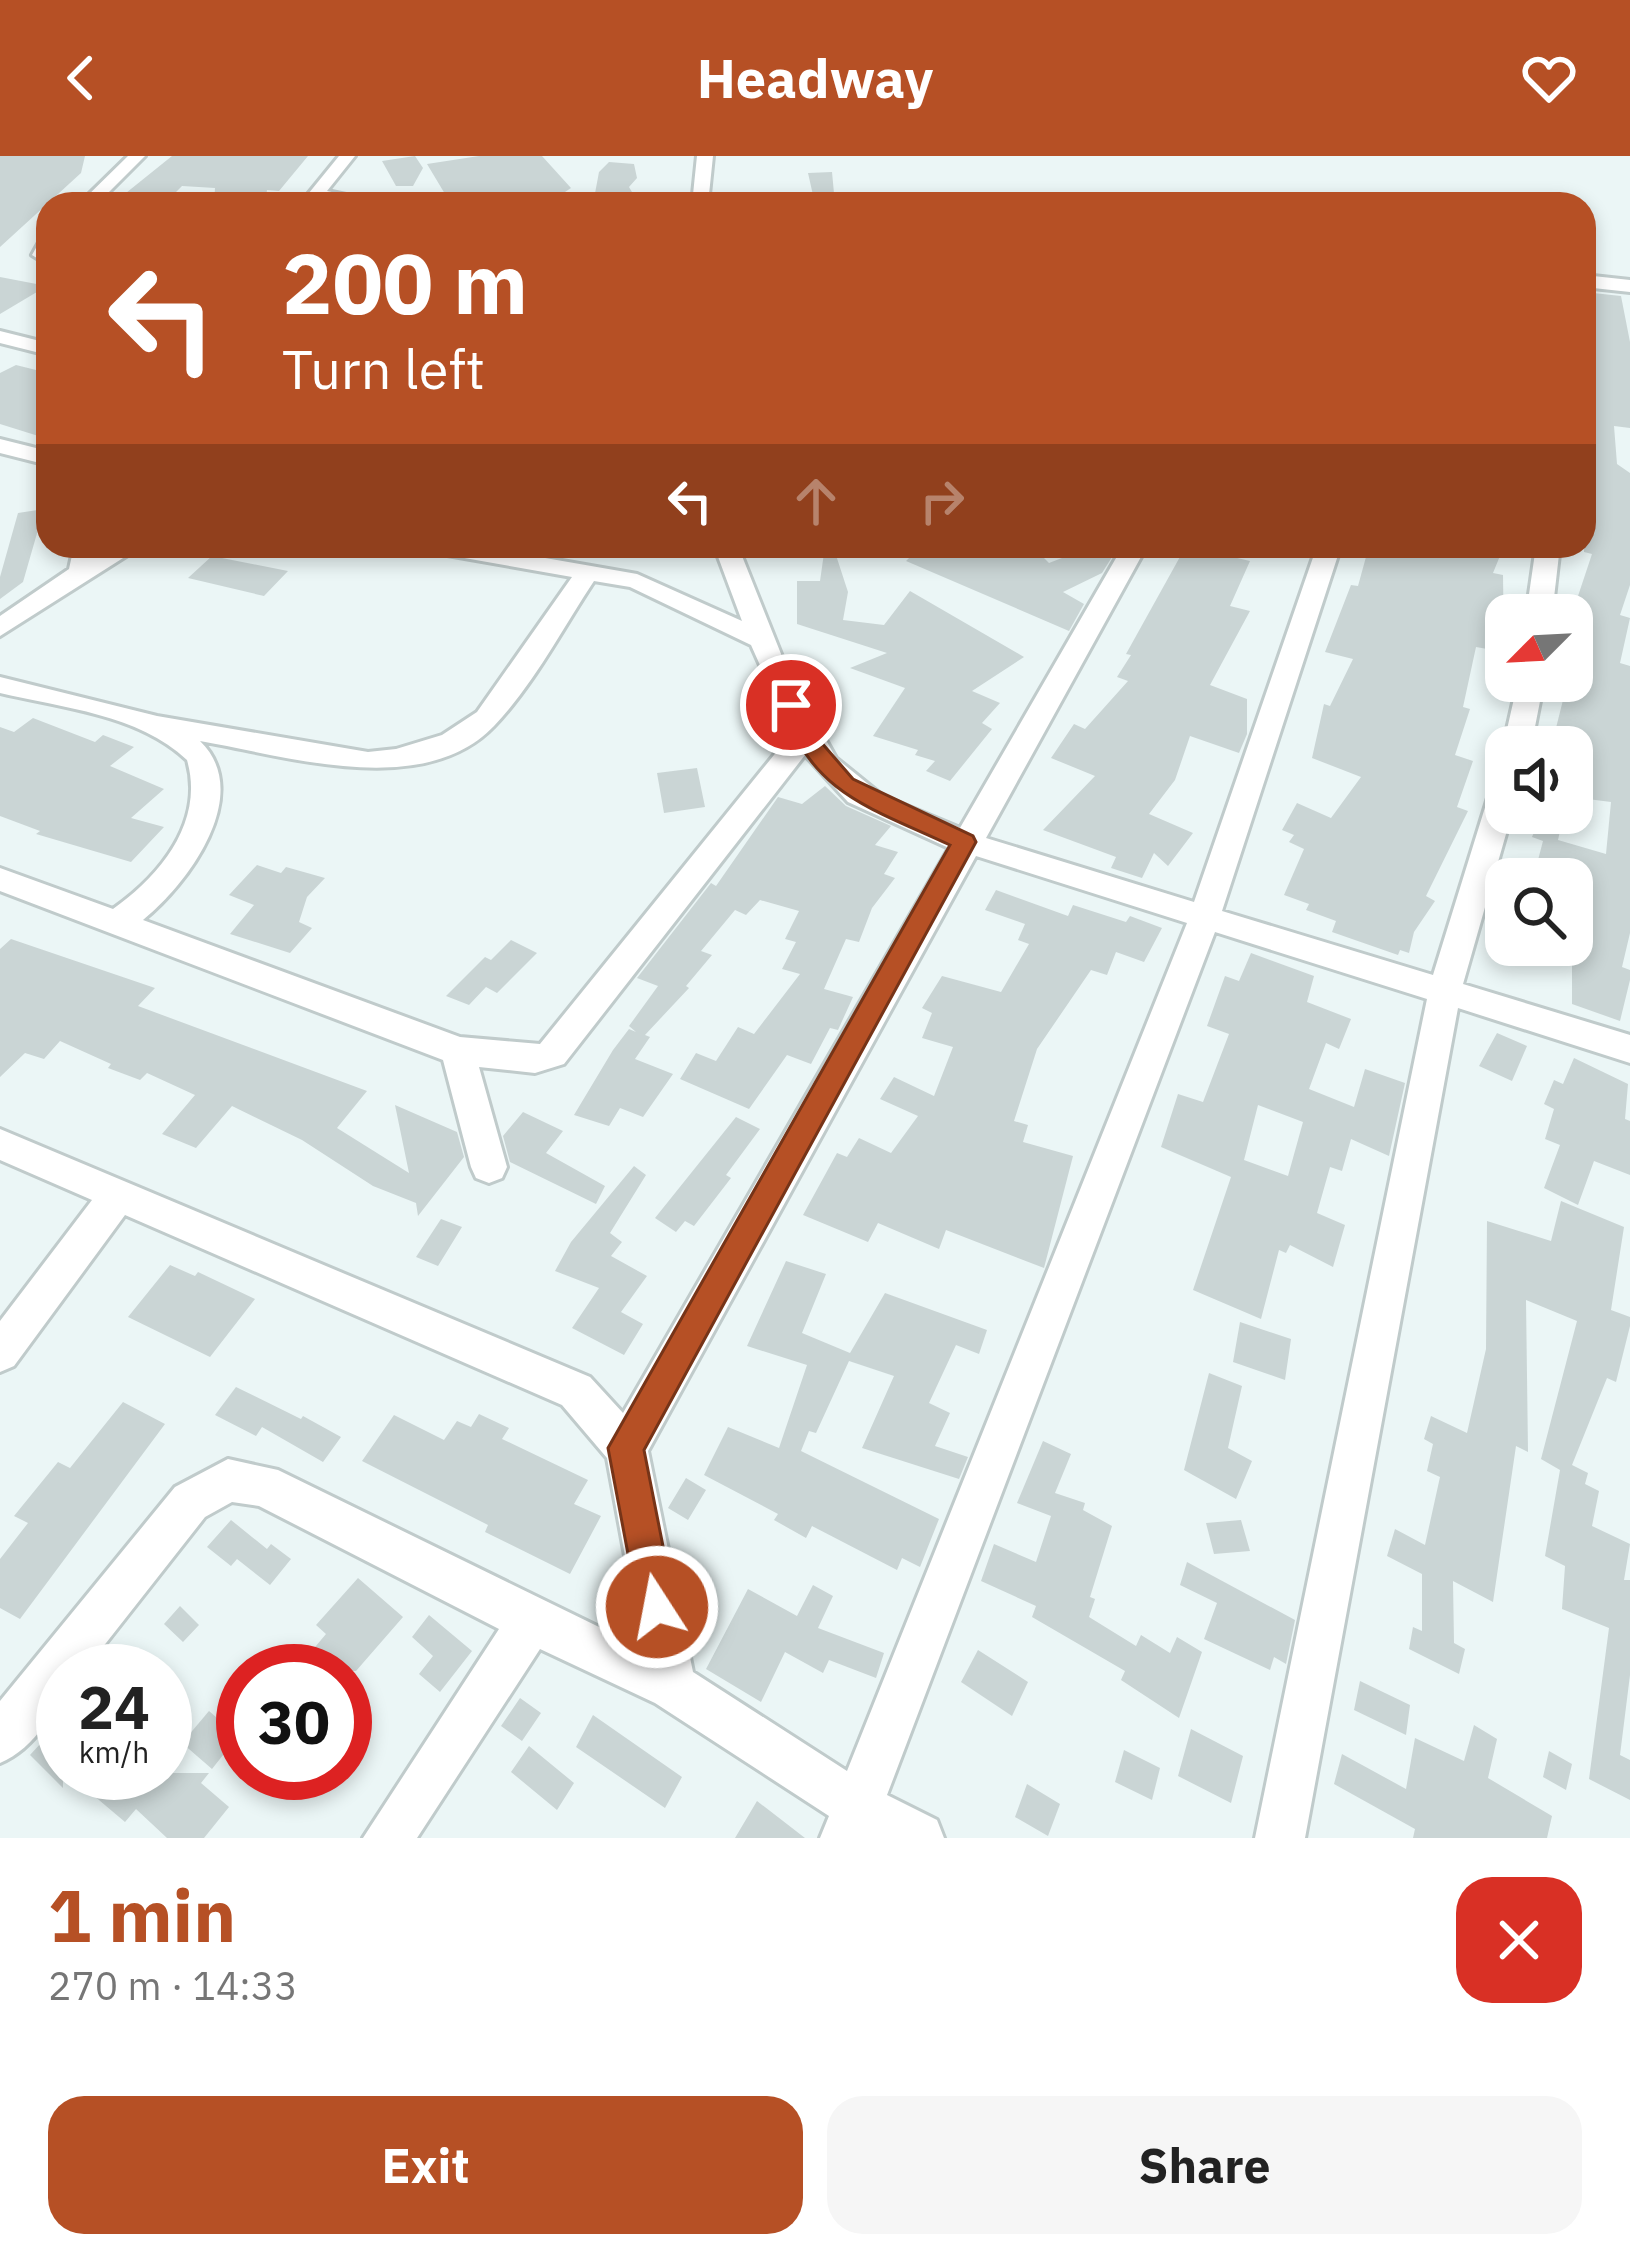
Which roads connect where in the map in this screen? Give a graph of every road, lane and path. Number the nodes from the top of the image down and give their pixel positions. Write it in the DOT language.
graph roads {
  1 [pos="137,156"];
  2 [pos="348,156"];
  3 [pos="705,156"];
  4 [pos="719,156"];
  5 [pos="100,192"];
  6 [pos="318,192"];
  7 [pos="701,192"];
  8 [pos="1596,282"];
  9 [pos="1630,286"];
  10 [pos="0,337"];
  11 [pos="36,346"];
  12 [pos="0,446"];
  13 [pos="36,455"];
  14 [pos="503,558"];
  15 [pos="731,558"];
  16 [pos="1128,558"];
  17 [pos="1325,558"];
  18 [pos="1546,558"];
  19 [pos="84,559"];
  20 [pos="586,573"];
  21 [pos="1542,594"];
  22 [pos="0,628"];
  23 [pos="766,642"];
  24 [pos="0,685"];
  25 [pos="157,725"];
  26 [pos="803,737"];
  27 [pos="1491,834"];
  28 [pos="964,842"];
  29 [pos="0,880"];
  30 [pos="1205,916"];
  31 [pos="118,922"];
  32 [pos="1445,989"];
  33 [pos="1630,1049"];
  34 [pos="458,1051"];
  35 [pos="0,1144"];
  36 [pos="489,1166"];
  37 [pos="117,1196"];
  38 [pos="0,1352"];
  39 [pos="626,1448"];
  40 [pos="531,1621"];
  41 [pos="672,1686"];
  42 [pos="0,1739"];
  43 [pos="852,1822"];
  44 [pos="388,1838"];
  45 [pos="919,1838"];
  46 [pos="1280,1838"];
  1 -- 5 [label="street"];
  2 -- 6 [label="street"];
  3 -- 4 [label="street"];
  3 -- 7 [label="street"];
  8 -- 9 [label="street"];
  10 -- 11 [label="street"];
  12 -- 13 [label="street"];
  14 -- 20 [label="street"];
  15 -- 23 [label="street"];
  16 -- 28 [label="street"];
  17 -- 30 [label="street"];
  18 -- 21 [label="street"];
  19 -- 22 [label="street"];
  20 -- 23 [label="street"];
  20 -- 25 [label="street"];
  23 -- 26 [label="street"];
  24 -- 25 [label="street"];
  25 -- 31 [label="street"];
  26 -- 28 [label="street"];
  26 -- 34 [label="street"];
  27 -- 32 [label="street"];
  28 -- 30 [label="street"];
  28 -- 39 [label="street"];
  29 -- 31 [label="street"];
  30 -- 32 [label="street"];
  30 -- 43 [label="street"];
  31 -- 34 [label="street"];
  32 -- 33 [label="street"];
  32 -- 46 [label="street"];
  34 -- 36 [label="street"];
  35 -- 37 [label="street"];
  37 -- 38 [label="street"];
  37 -- 39 [label="street"];
  39 -- 41 [label="street"];
  40 -- 41 [label="street"];
  40 -- 42 [label="street"];
  40 -- 44 [label="street"];
  41 -- 43 [label="street"];
  43 -- 45 [label="street"];
}
